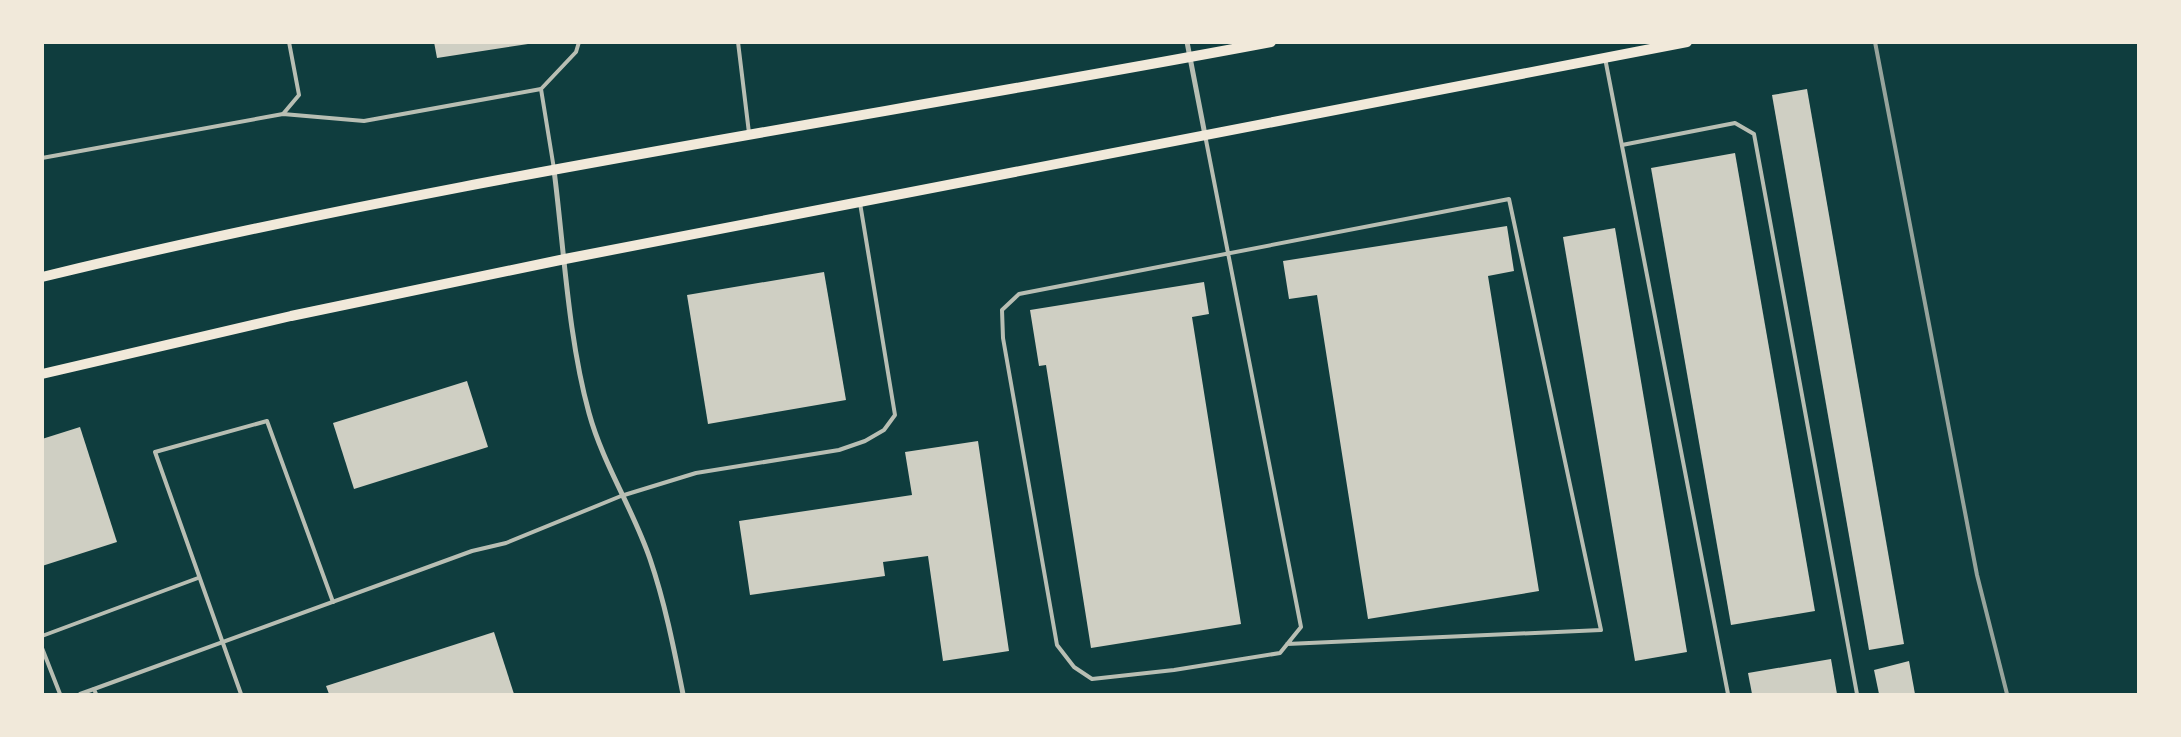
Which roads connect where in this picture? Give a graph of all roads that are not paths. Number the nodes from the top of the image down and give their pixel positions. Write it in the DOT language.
graph roads {
  1 [pos="289,42"];
  2 [pos="579,42"];
  3 [pos="738,42"];
  4 [pos="1187,42"];
  5 [pos="1271,42"];
  6 [pos="1687,42"];
  7 [pos="1190,58"];
  8 [pos="1605,58"];
  9 [pos="541,89"];
  10 [pos="283,114"];
  11 [pos="750,135"];
  12 [pos="1205,136"];
  13 [pos="1622,145"];
  14 [pos="42,158"];
  15 [pos="554,169"];
  16 [pos="859,203"];
  17 [pos="1229,252"];
  18 [pos="565,259"];
  19 [pos="42,277"];
  20 [pos="42,374"];
  21 [pos="621,496"];
  22 [pos="198,578"];
  23 [pos="333,602"];
  24 [pos="42,636"];
  25 [pos="223,644"];
  26 [pos="1288,644"];
  27 [pos="42,648"];
  28 [pos="94,689"];
  29 [pos="60,694"];
  30 [pos="80,694"];
  31 [pos="96,694"];
  32 [pos="241,694"];
  33 [pos="682,694"];
  34 [pos="1728,694"];
  35 [pos="1858,694"];
  1 -- 10 [label="lane"];
  2 -- 9 [label="lane"];
  3 -- 11 [label="lane"];
  4 -- 7 [label="street"];
  5 -- 7 [label="main road"];
  6 -- 8 [label="main road"];
  7 -- 11 [label="main road"];
  7 -- 12 [label="street"];
  8 -- 12 [label="main road"];
  8 -- 13 [label="lane"];
  9 -- 10 [label="lane"];
  9 -- 15 [label="lane"];
  10 -- 14 [label="lane"];
  11 -- 15 [label="main road"];
  12 -- 16 [label="main road"];
  12 -- 17 [label="lane"];
  13 -- 34 [label="lane"];
  13 -- 35 [label="lane"];
  15 -- 18 [label="street"];
  15 -- 19 [label="main road"];
  16 -- 18 [label="main road"];
  16 -- 21 [label="lane"];
  17 -- 26 [label="lane"];
  17 -- 26 [label="lane"];
  17 -- 26 [label="lane"];
  18 -- 20 [label="main road"];
  18 -- 21 [label="street"];
  21 -- 23 [label="lane"];
  21 -- 33 [label="street"];
  22 -- 23 [label="lane"];
  22 -- 24 [label="lane"];
  22 -- 25 [label="lane"];
  23 -- 25 [label="lane"];
  25 -- 28 [label="lane"];
  25 -- 32 [label="lane"];
  27 -- 29 [label="lane"];
  28 -- 30 [label="lane"];
  28 -- 31 [label="lane"];
}
